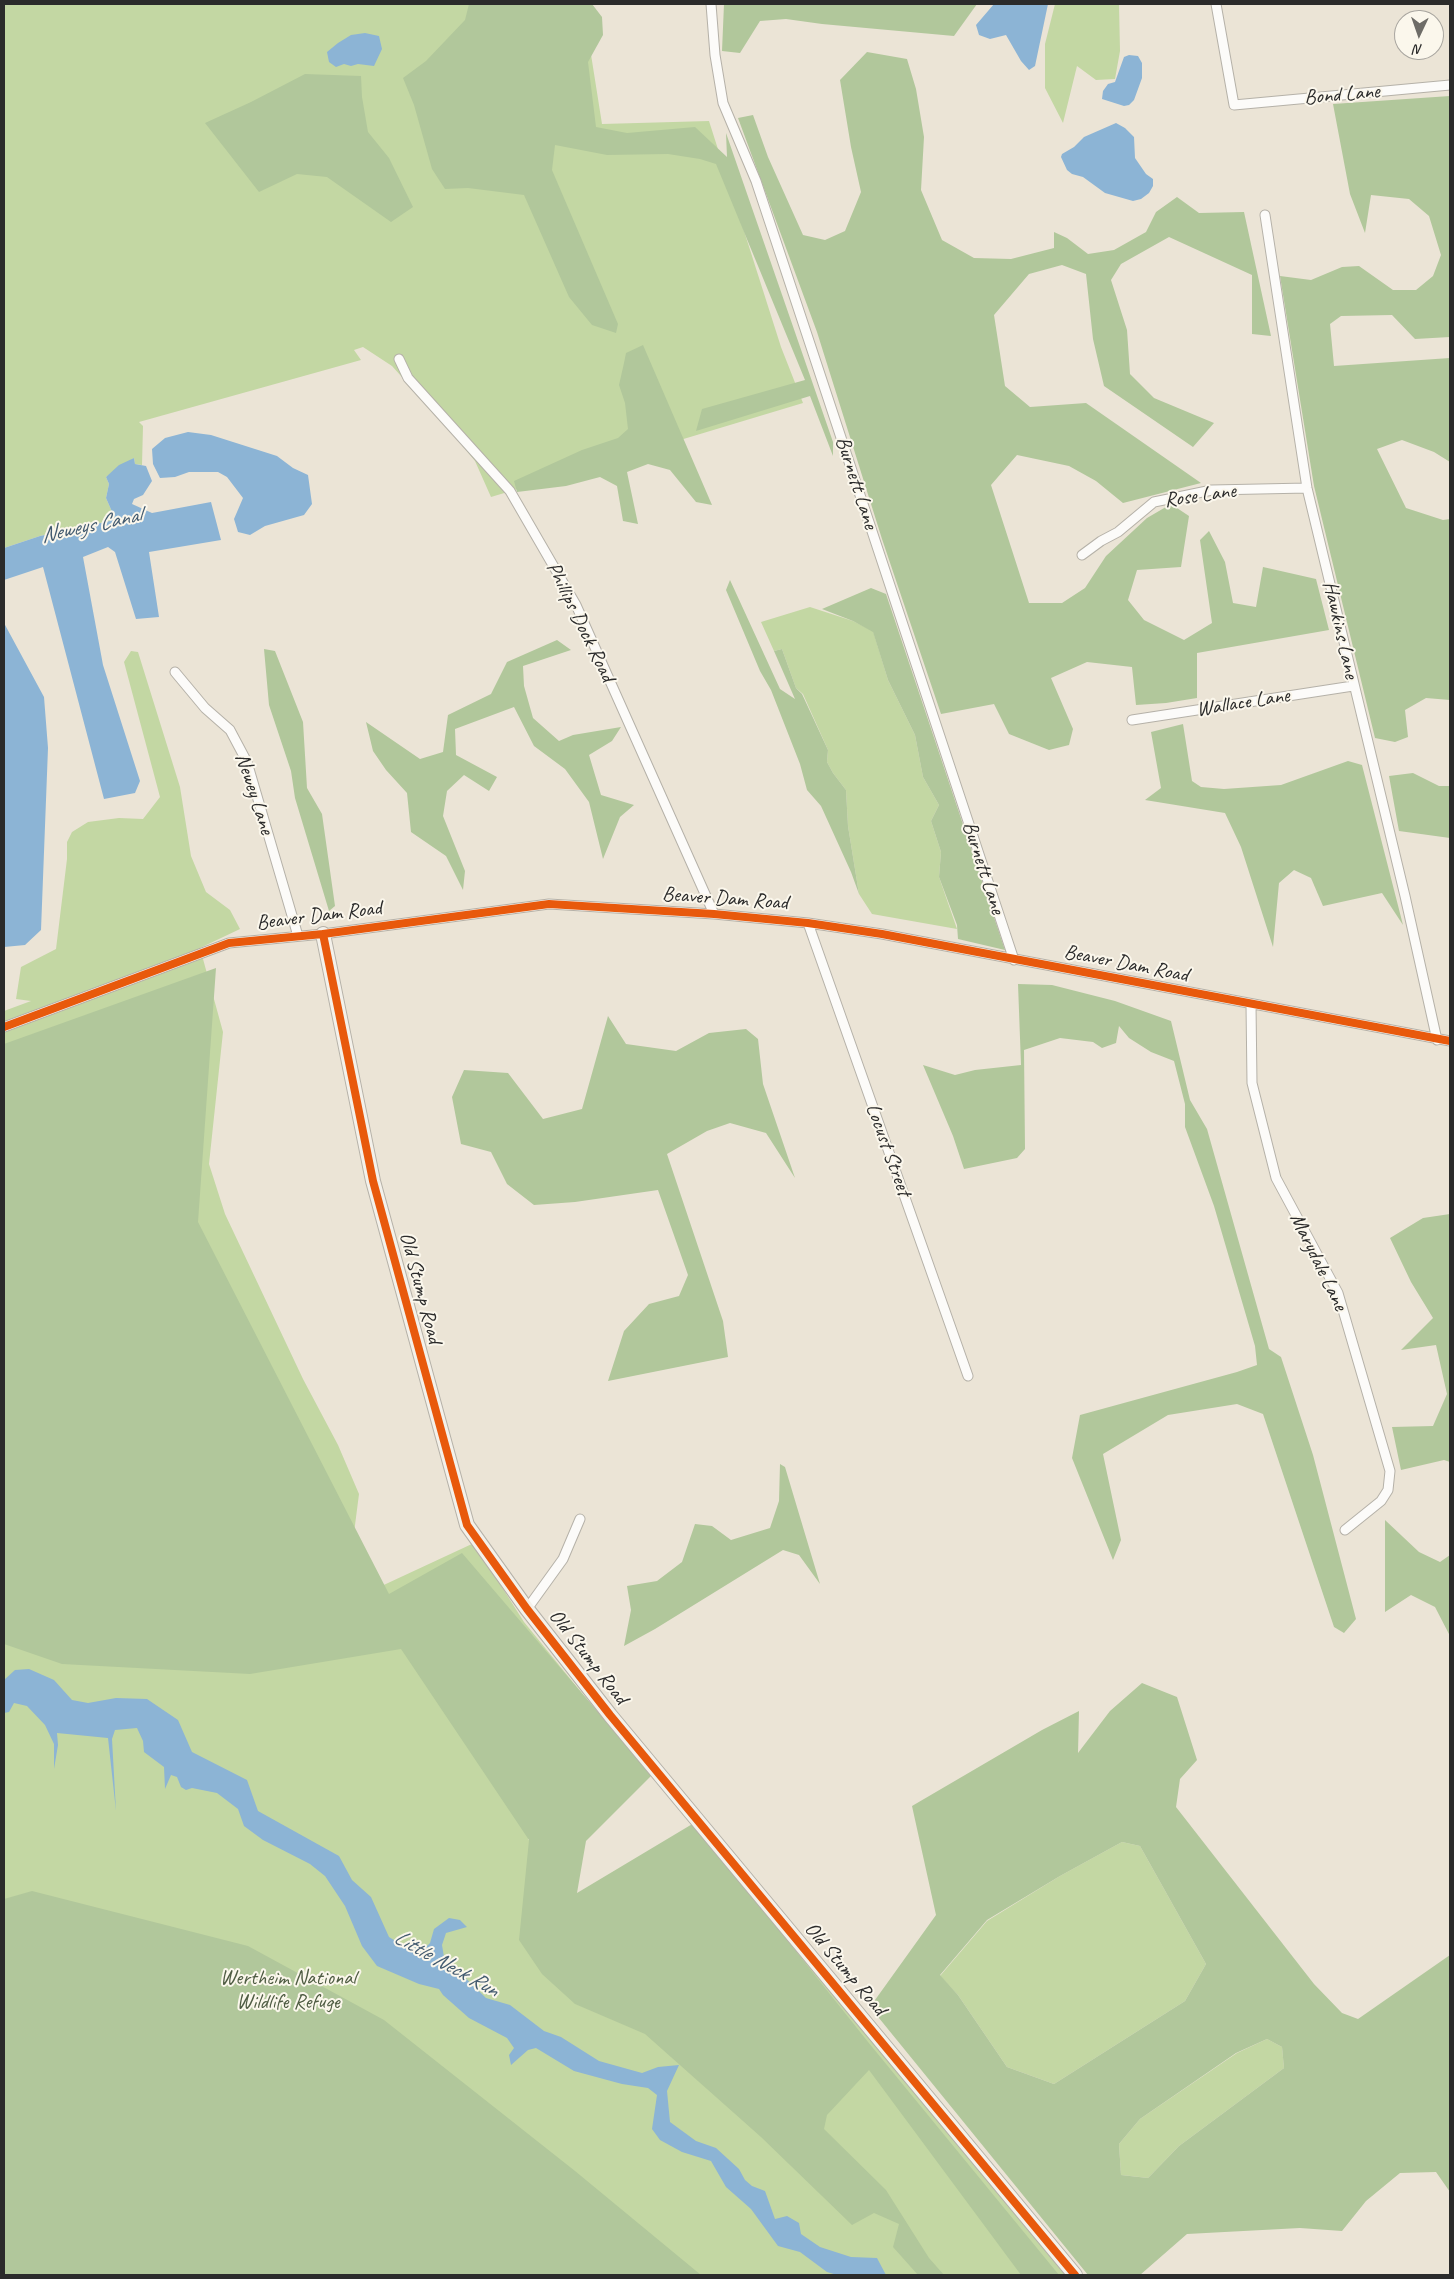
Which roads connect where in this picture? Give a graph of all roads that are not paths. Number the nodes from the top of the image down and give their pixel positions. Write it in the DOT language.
graph roads {
  1 [pos="711,4"];
  2 [pos="1216,4"];
  3 [pos="1450,85"];
  4 [pos="1264,215"];
  5 [pos="399,359"];
  6 [pos="1307,488"];
  7 [pos="1082,556"];
  8 [pos="175,672"];
  9 [pos="1353,686"];
  10 [pos="1132,720"];
  11 [pos="714,914"];
  12 [pos="808,923"];
  13 [pos="323,934"];
  14 [pos="298,936"];
  15 [pos="1014,960"];
  16 [pos="1251,1005"];
  17 [pos="4,1027"];
  18 [pos="1437,1040"];
  19 [pos="1450,1041"];
  20 [pos="968,1376"];
  21 [pos="580,1519"];
  22 [pos="1345,1530"];
  23 [pos="527,1609"];
  24 [pos="1075,2275"];
  1 -- 15 [label="street, Burnett Lane"];
  2 -- 3 [label="street, Bond Lane"];
  4 -- 6 [label="street, Hawkins Lane"];
  5 -- 11 [label="street, Phillips Dock Road"];
  6 -- 7 [label="street, Rose Lane"];
  6 -- 9 [label="street, Hawkins Lane"];
  8 -- 14 [label="street, Newey Lane"];
  9 -- 10 [label="street, Wallace Lane"];
  9 -- 18 [label="street, Hawkins Lane"];
  11 -- 12 [label="street, Beaver Dam Road"];
  11 -- 13 [label="street, Beaver Dam Road"];
  12 -- 15 [label="street, Beaver Dam Road"];
  12 -- 20 [label="street, Locust Street"];
  13 -- 14 [label="street, Beaver Dam Road"];
  13 -- 23 [label="street, Old Stump Road"];
  14 -- 17 [label="street, Beaver Dam Road"];
  15 -- 16 [label="street, Beaver Dam Road"];
  16 -- 18 [label="street, Beaver Dam Road"];
  16 -- 22 [label="street, Marydale Lane"];
  18 -- 19 [label="street, Beaver Dam Road"];
  21 -- 23 [label="street"];
  23 -- 24 [label="street, Old Stump Road"];
}
